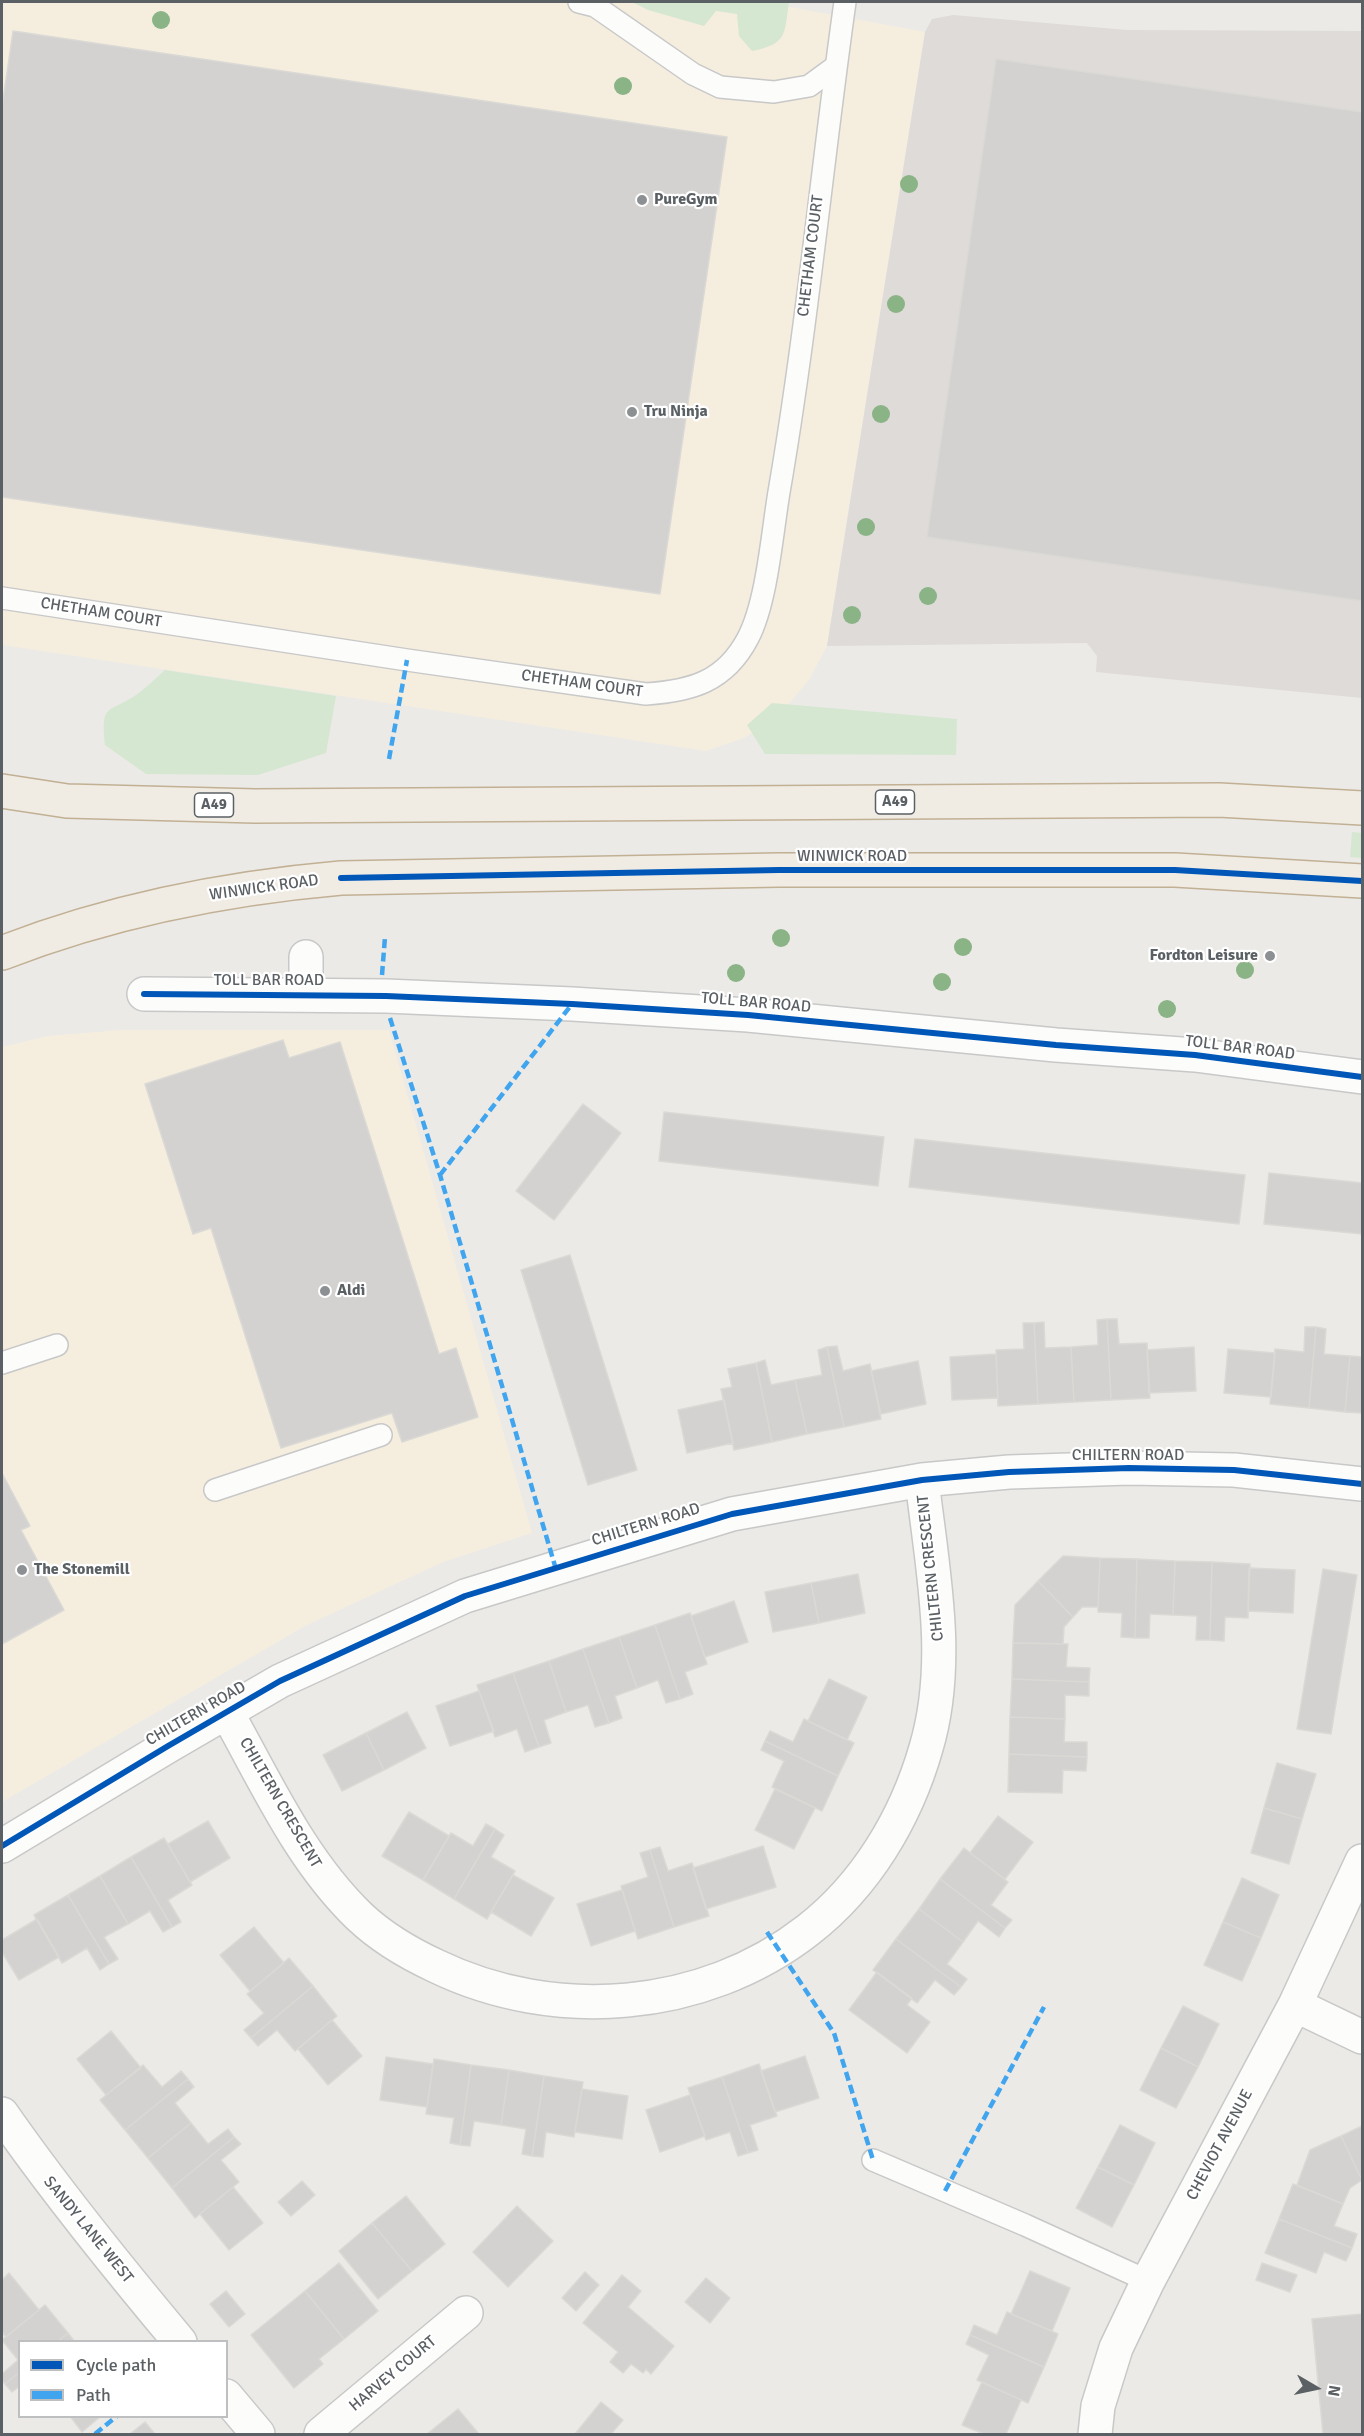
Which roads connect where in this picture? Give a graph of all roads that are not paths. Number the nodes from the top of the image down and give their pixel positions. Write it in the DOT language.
graph roads {
  1 [pos="579,2"];
  2 [pos="845,2"];
  3 [pos="836,67"];
  4 [pos="2,598"];
  5 [pos="2,791"];
  6 [pos="1362,808"];
  7 [pos="1362,881"];
  8 [pos="2,953"];
  9 [pos="306,957"];
  10 [pos="144,994"];
  11 [pos="306,994"];
  12 [pos="1362,1077"];
  13 [pos="57,1346"];
  14 [pos="2,1363"];
  15 [pos="381,1435"];
  16 [pos="921,1480"];
  17 [pos="1362,1484"];
  18 [pos="215,1490"];
  19 [pos="226,1711"];
  20 [pos="2,1846"];
  21 [pos="1362,1861"];
  22 [pos="1295,2005"];
  23 [pos="1362,2037"];
  24 [pos="2,2114"];
  25 [pos="873,2160"];
  26 [pos="1148,2281"];
  27 [pos="466,2313"];
  28 [pos="178,2340"];
  29 [pos="228,2398"];
  30 [pos="258,2434"];
  31 [pos="321,2434"];
  32 [pos="1095,2434"];
  1 -- 3 [label="lane"];
  2 -- 3 [label="lane, CHETHAM COURT"];
  3 -- 4 [label="lane, CHETHAM COURT"];
  5 -- 6 [label="highway, A49"];
  7 -- 8 [label="highway, WINWICK ROAD"];
  9 -- 11 [label="street, TOLL BAR ROAD"];
  10 -- 11 [label="street, TOLL BAR ROAD"];
  11 -- 12 [label="street, TOLL BAR ROAD"];
  13 -- 14 [label="lane"];
  15 -- 18 [label="lane"];
  16 -- 17 [label="street, CHILTERN ROAD"];
  16 -- 19 [label="street, CHILTERN ROAD"];
  16 -- 19 [label="street, CHILTERN CRESCENT"];
  19 -- 20 [label="street, CHILTERN ROAD"];
  21 -- 22 [label="street, CHEVIOT AVENUE"];
  22 -- 23 [label="street"];
  22 -- 26 [label="street, CHEVIOT AVENUE"];
  24 -- 28 [label="street, SANDY LANE WEST"];
  25 -- 26 [label="lane"];
  26 -- 32 [label="street, CHEVIOT AVENUE"];
  27 -- 31 [label="street, HARVEY COURT"];
  29 -- 30 [label="street"];
}
